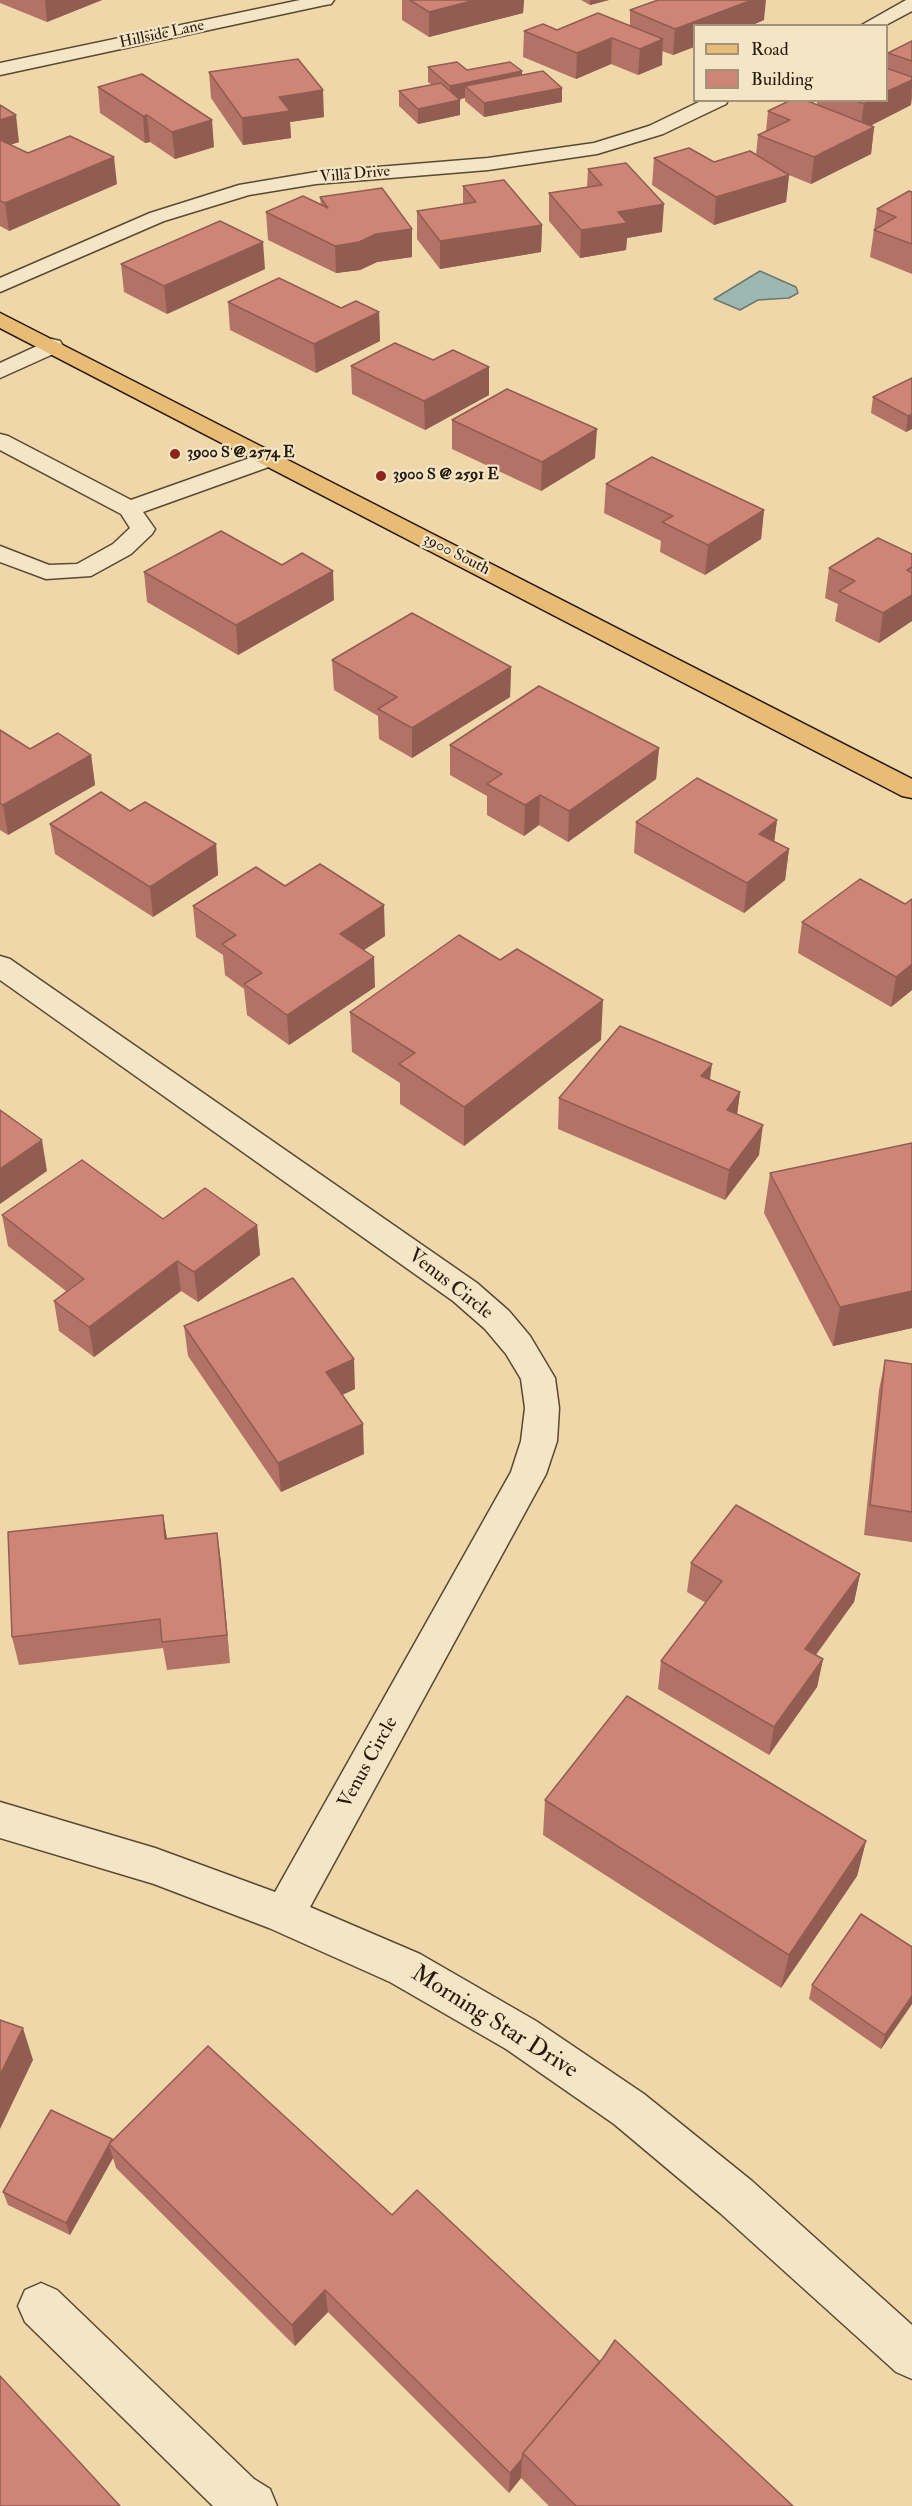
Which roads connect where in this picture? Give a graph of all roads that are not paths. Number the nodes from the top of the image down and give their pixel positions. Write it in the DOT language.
graph roads {
  1 [pos="243,0"];
  2 [pos="325,0"];
  3 [pos="912,4"];
  4 [pos="272,12"];
  5 [pos="873,24"];
  6 [pos="0,69"];
  7 [pos="715,102"];
  8 [pos="0,286"];
  9 [pos="0,319"];
  10 [pos="52,346"];
  11 [pos="0,371"];
  12 [pos="0,441"];
  13 [pos="269,459"];
  14 [pos="129,509"];
  15 [pos="0,553"];
  16 [pos="912,790"];
  17 [pos="0,966"];
  18 [pos="0,1820"];
  19 [pos="285,1915"];
  20 [pos="41,2306"];
  21 [pos="912,2356"];
  22 [pos="254,2506"];
  1 -- 4 [label="street"];
  2 -- 4 [label="street, Hillside Lane"];
  3 -- 5 [label="street"];
  4 -- 6 [label="street, Hillside Lane"];
  7 -- 8 [label="street, Villa Drive"];
  9 -- 10 [label="main road, 3900 South"];
  10 -- 11 [label="street"];
  10 -- 13 [label="main road, 3900 South"];
  12 -- 14 [label="street"];
  13 -- 14 [label="street"];
  13 -- 16 [label="main road, 3900 South"];
  14 -- 15 [label="street"];
  17 -- 19 [label="street, Venus Circle"];
  18 -- 19 [label="street, Morning Star Drive"];
  19 -- 21 [label="street, Morning Star Drive"];
  20 -- 22 [label="street"];
}
